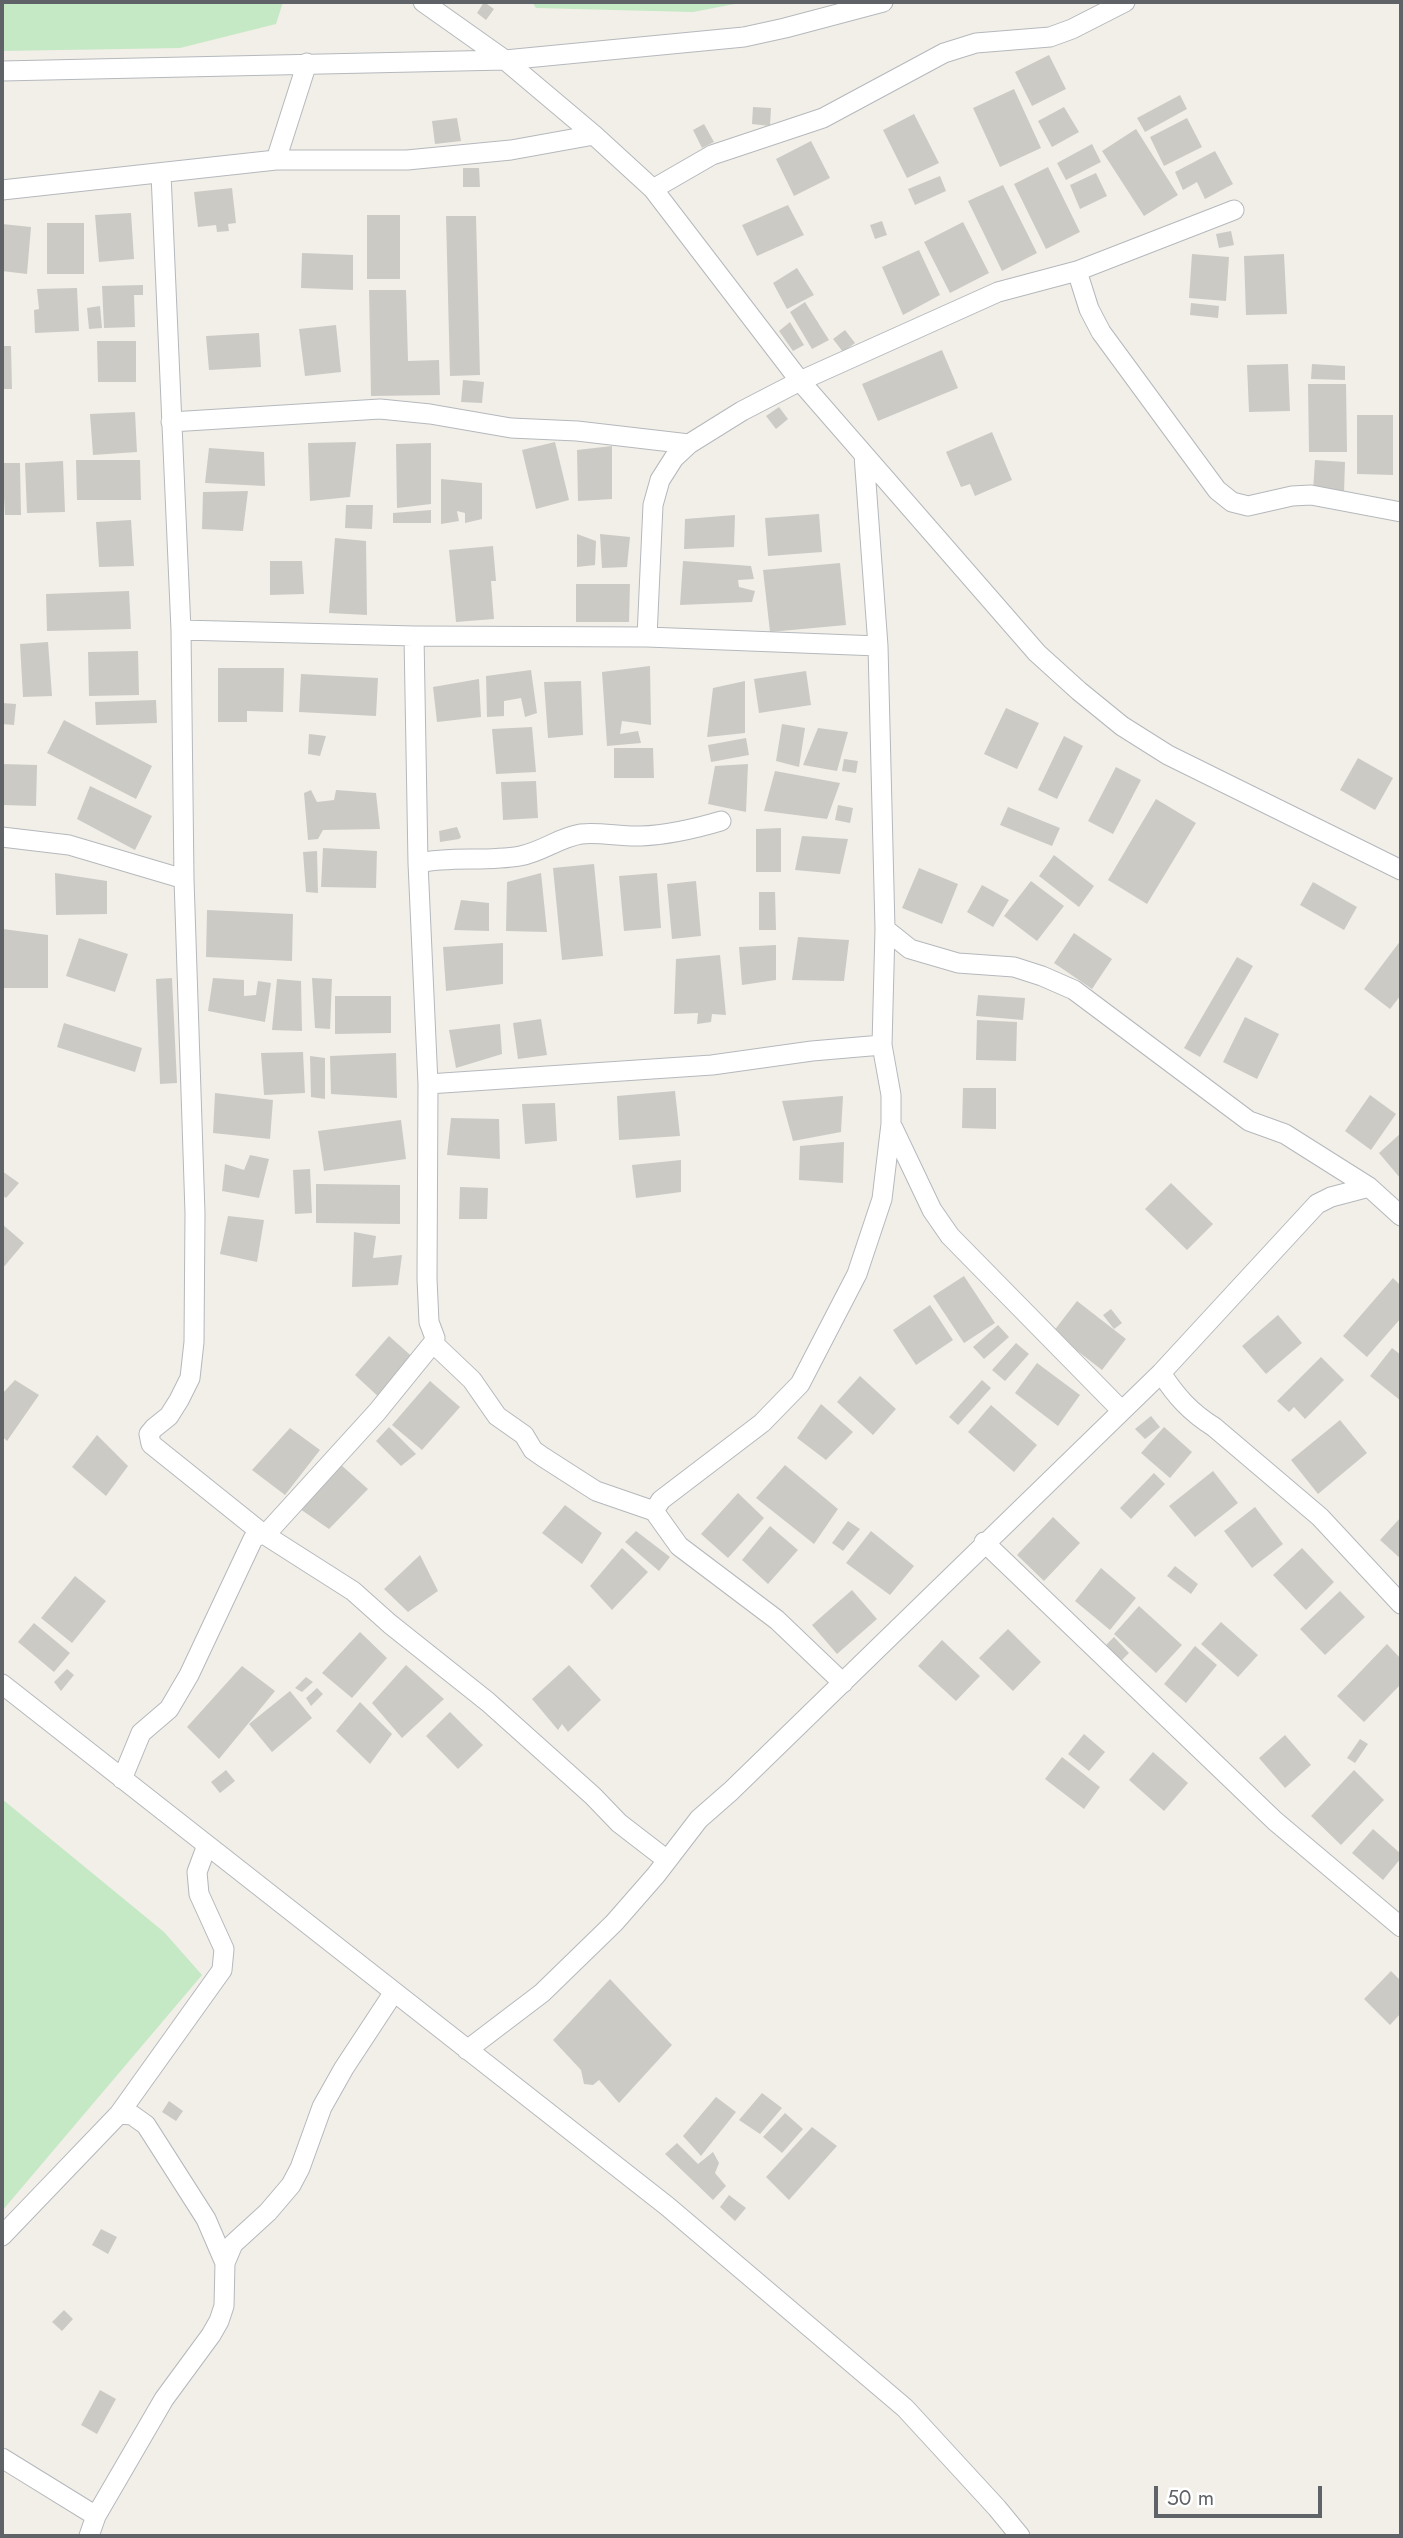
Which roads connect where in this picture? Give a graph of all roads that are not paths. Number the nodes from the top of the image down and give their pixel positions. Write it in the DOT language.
graph roads {
  1 [pos="423,2"];
  2 [pos="883,2"];
  3 [pos="1125,2"];
  4 [pos="505,60"];
  5 [pos="307,63"];
  6 [pos="2,71"];
  7 [pos="594,135"];
  8 [pos="276,160"];
  9 [pos="161,174"];
  10 [pos="653,189"];
  11 [pos="2,190"];
  12 [pos="1234,211"];
  13 [pos="1077,271"];
  14 [pos="800,381"];
  15 [pos="171,422"];
  16 [pos="689,444"];
  17 [pos="864,455"];
  18 [pos="1401,512"];
  19 [pos="181,630"];
  20 [pos="414,636"];
  21 [pos="647,637"];
  22 [pos="877,646"];
  23 [pos="721,821"];
  24 [pos="2,837"];
  25 [pos="418,863"];
  26 [pos="1401,870"];
  27 [pos="184,879"];
  28 [pos="885,929"];
  29 [pos="882,1045"];
  30 [pos="428,1084"];
  31 [pos="891,1124"];
  32 [pos="1369,1187"];
  33 [pos="1401,1216"];
  34 [pos="433,1343"];
  35 [pos="1161,1373"];
  36 [pos="1121,1410"];
  37 [pos="654,1511"];
  38 [pos="264,1534"];
  39 [pos="984,1542"];
  40 [pos="1401,1604"];
  41 [pos="843,1683"];
  42 [pos="2,1684"];
  43 [pos="122,1779"];
  44 [pos="207,1845"];
  45 [pos="667,1860"];
  46 [pos="1401,1927"];
  47 [pos="394,1992"];
  48 [pos="467,2050"];
  49 [pos="119,2114"];
  50 [pos="2,2236"];
  51 [pos="225,2263"];
  52 [pos="2,2458"];
  53 [pos="96,2515"];
  54 [pos="89,2536"];
  55 [pos="1020,2536"];
  1 -- 4 [label="street"];
  2 -- 4 [label="street"];
  3 -- 10 [label="street"];
  4 -- 5 [label="street"];
  4 -- 7 [label="street"];
  5 -- 6 [label="street"];
  5 -- 8 [label="street"];
  7 -- 8 [label="street"];
  7 -- 10 [label="street"];
  8 -- 9 [label="street"];
  9 -- 11 [label="street"];
  9 -- 15 [label="street"];
  10 -- 14 [label="street"];
  12 -- 13 [label="street"];
  13 -- 14 [label="street"];
  13 -- 18 [label="street"];
  14 -- 16 [label="street"];
  14 -- 17 [label="street"];
  15 -- 16 [label="street"];
  15 -- 19 [label="street"];
  16 -- 21 [label="street"];
  17 -- 22 [label="street"];
  17 -- 26 [label="street"];
  19 -- 20 [label="street"];
  19 -- 27 [label="street"];
  20 -- 21 [label="street"];
  20 -- 25 [label="street"];
  21 -- 22 [label="street"];
  22 -- 28 [label="street"];
  23 -- 25 [label="street"];
  24 -- 27 [label="street"];
  25 -- 30 [label="street"];
  27 -- 38 [label="street"];
  28 -- 29 [label="street"];
  28 -- 32 [label="street"];
  29 -- 30 [label="street"];
  29 -- 31 [label="street"];
  30 -- 34 [label="street"];
  31 -- 36 [label="street"];
  31 -- 37 [label="street"];
  32 -- 33 [label="street"];
  32 -- 35 [label="street"];
  34 -- 37 [label="street"];
  34 -- 38 [label="street"];
  35 -- 36 [label="street"];
  35 -- 40 [label="street"];
  36 -- 39 [label="street"];
  37 -- 41 [label="street"];
  38 -- 43 [label="street"];
  38 -- 45 [label="street"];
  39 -- 41 [label="street"];
  39 -- 46 [label="street"];
  41 -- 45 [label="street"];
  42 -- 43 [label="street"];
  43 -- 44 [label="street"];
  44 -- 47 [label="street"];
  44 -- 49 [label="street"];
  45 -- 48 [label="street"];
  47 -- 48 [label="street"];
  47 -- 51 [label="street"];
  48 -- 55 [label="street"];
  49 -- 50 [label="street"];
  49 -- 51 [label="street"];
  51 -- 53 [label="street"];
  52 -- 53 [label="street"];
  53 -- 54 [label="street"];
}
